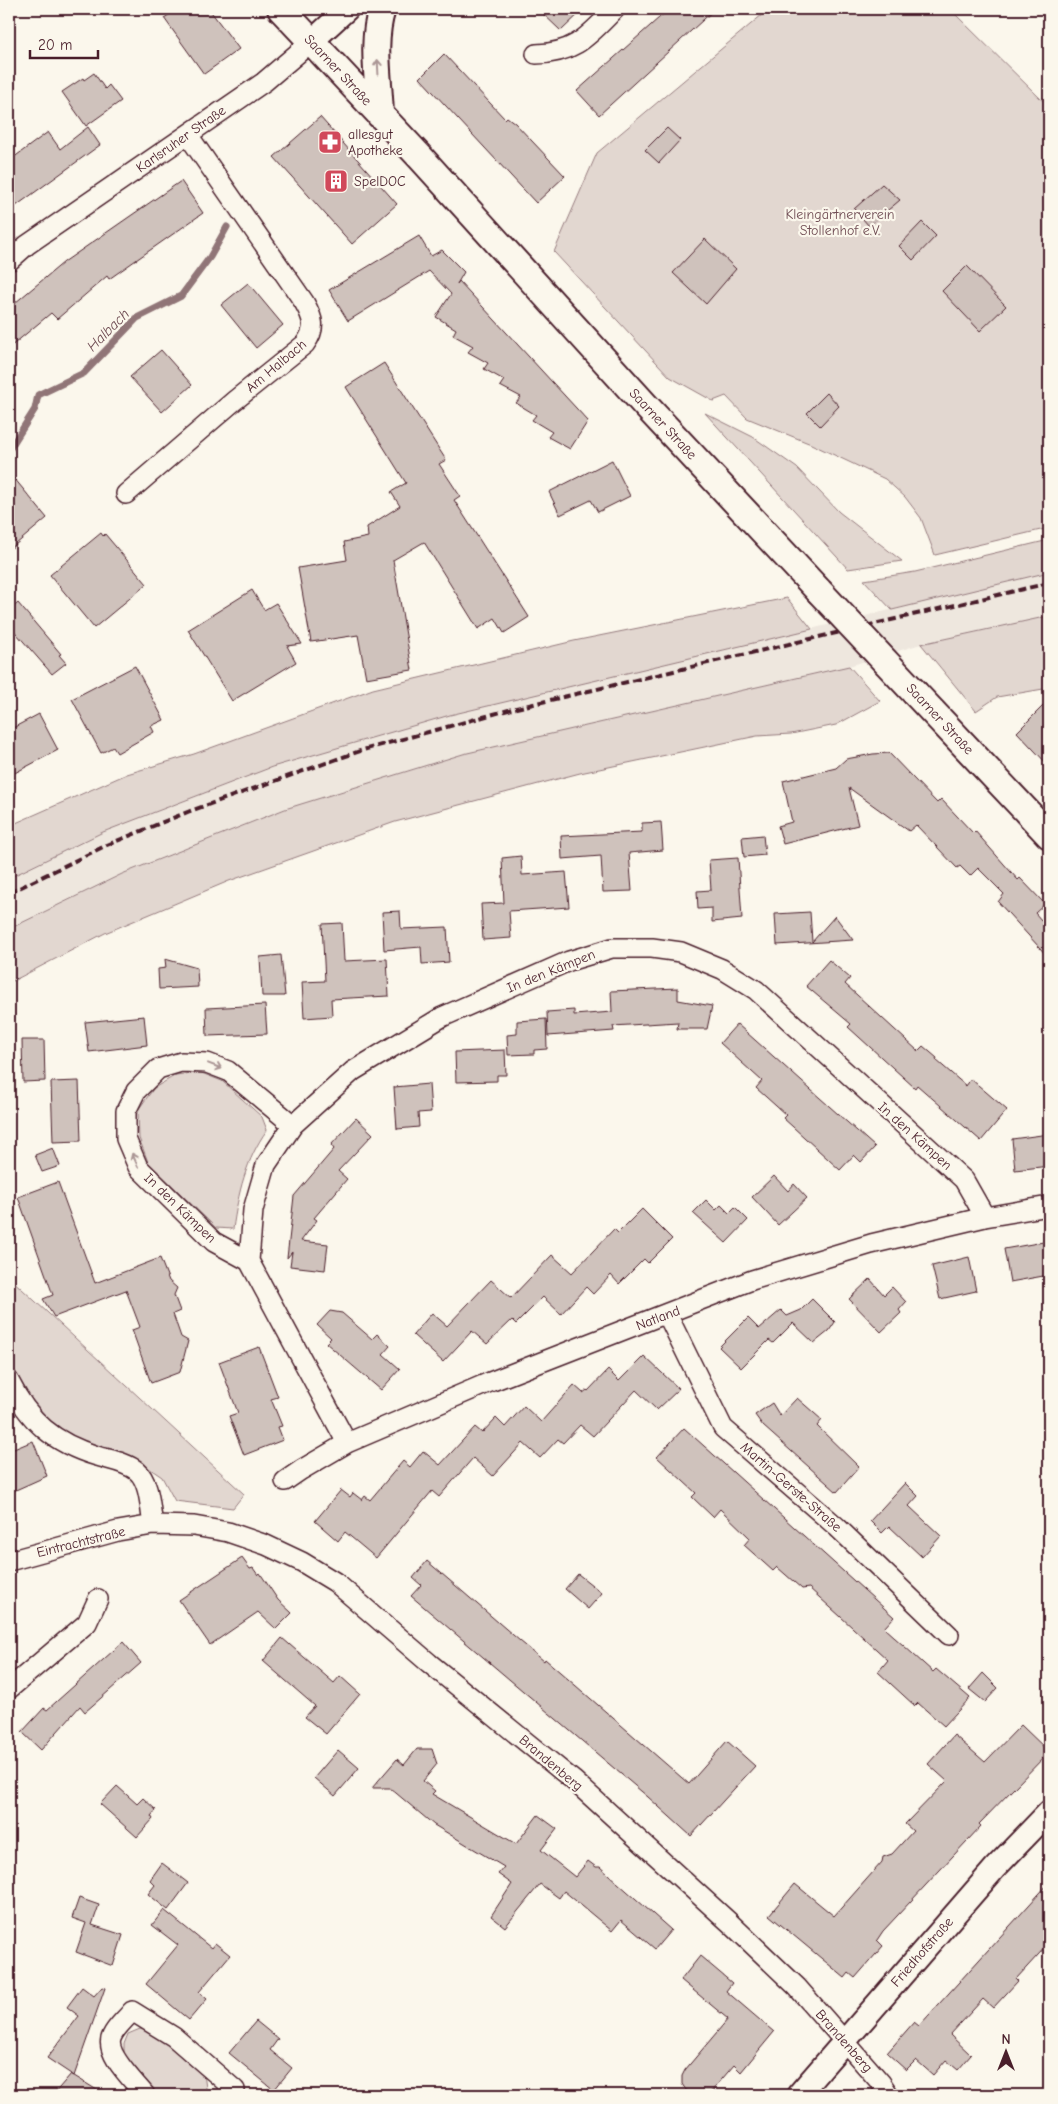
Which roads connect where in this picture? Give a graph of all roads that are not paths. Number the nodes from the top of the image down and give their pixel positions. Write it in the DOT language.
graph roads {
  1 [pos="281,9"];
  2 [pos="347,9"];
  3 [pos="382,9"];
  4 [pos="615,9"];
  5 [pos="311,42"];
  6 [pos="536,54"];
  7 [pos="380,115"];
  8 [pos="188,134"];
  9 [pos="9,261"];
  10 [pos="126,494"];
  11 [pos="1049,835"];
  12 [pos="292,1125"];
  13 [pos="1049,1206"];
  14 [pos="986,1217"];
  15 [pos="249,1260"];
  16 [pos="668,1314"];
  17 [pos="9,1382"];
  18 [pos="347,1443"];
  19 [pos="286,1481"];
  20 [pos="153,1525"];
  21 [pos="9,1561"];
  22 [pos="98,1599"];
  23 [pos="949,1635"];
  24 [pos="9,1690"];
  25 [pos="1049,1812"];
  26 [pos="844,2042"];
  27 [pos="146,2095"];
  28 [pos="230,2095"];
  29 [pos="798,2095"];
  30 [pos="889,2095"];
  1 -- 5 [label="main road, Saarner Straße"];
  2 -- 5 [label="street, Karlsruher Straße"];
  7 -- 3 [label="main road, one-way"];
  4 -- 6 [label="street"];
  5 -- 7 [label="main road, Saarner Straße"];
  5 -- 8 [label="street, Karlsruher Straße"];
  7 -- 11 [label="main road, Saarner Straße, bridge"];
  8 -- 9 [label="street, Karlsruher Straße"];
  8 -- 10 [label="street, Am Halbach"];
  12 -- 14 [label="street, In den Kämpen"];
  12 -- 15 [label="street, In den Kämpen"];
  15 -- 12 [label="street, In den Kämpen, one-way"];
  13 -- 14 [label="street, Natland"];
  14 -- 16 [label="street, Natland"];
  15 -- 18 [label="street"];
  16 -- 18 [label="street, Natland"];
  16 -- 23 [label="street, Martin-Gerste-Straße"];
  17 -- 20 [label="street"];
  18 -- 19 [label="street, Natland"];
  20 -- 21 [label="street, Eintrachtstraße"];
  20 -- 26 [label="street, Brandenberg"];
  22 -- 24 [label="street"];
  25 -- 26 [label="street, Friedhofstraße"];
  26 -- 29 [label="street, Friedhofstraße"];
  26 -- 30 [label="street, Brandenberg"];
  27 -- 28 [label="street"];
}
